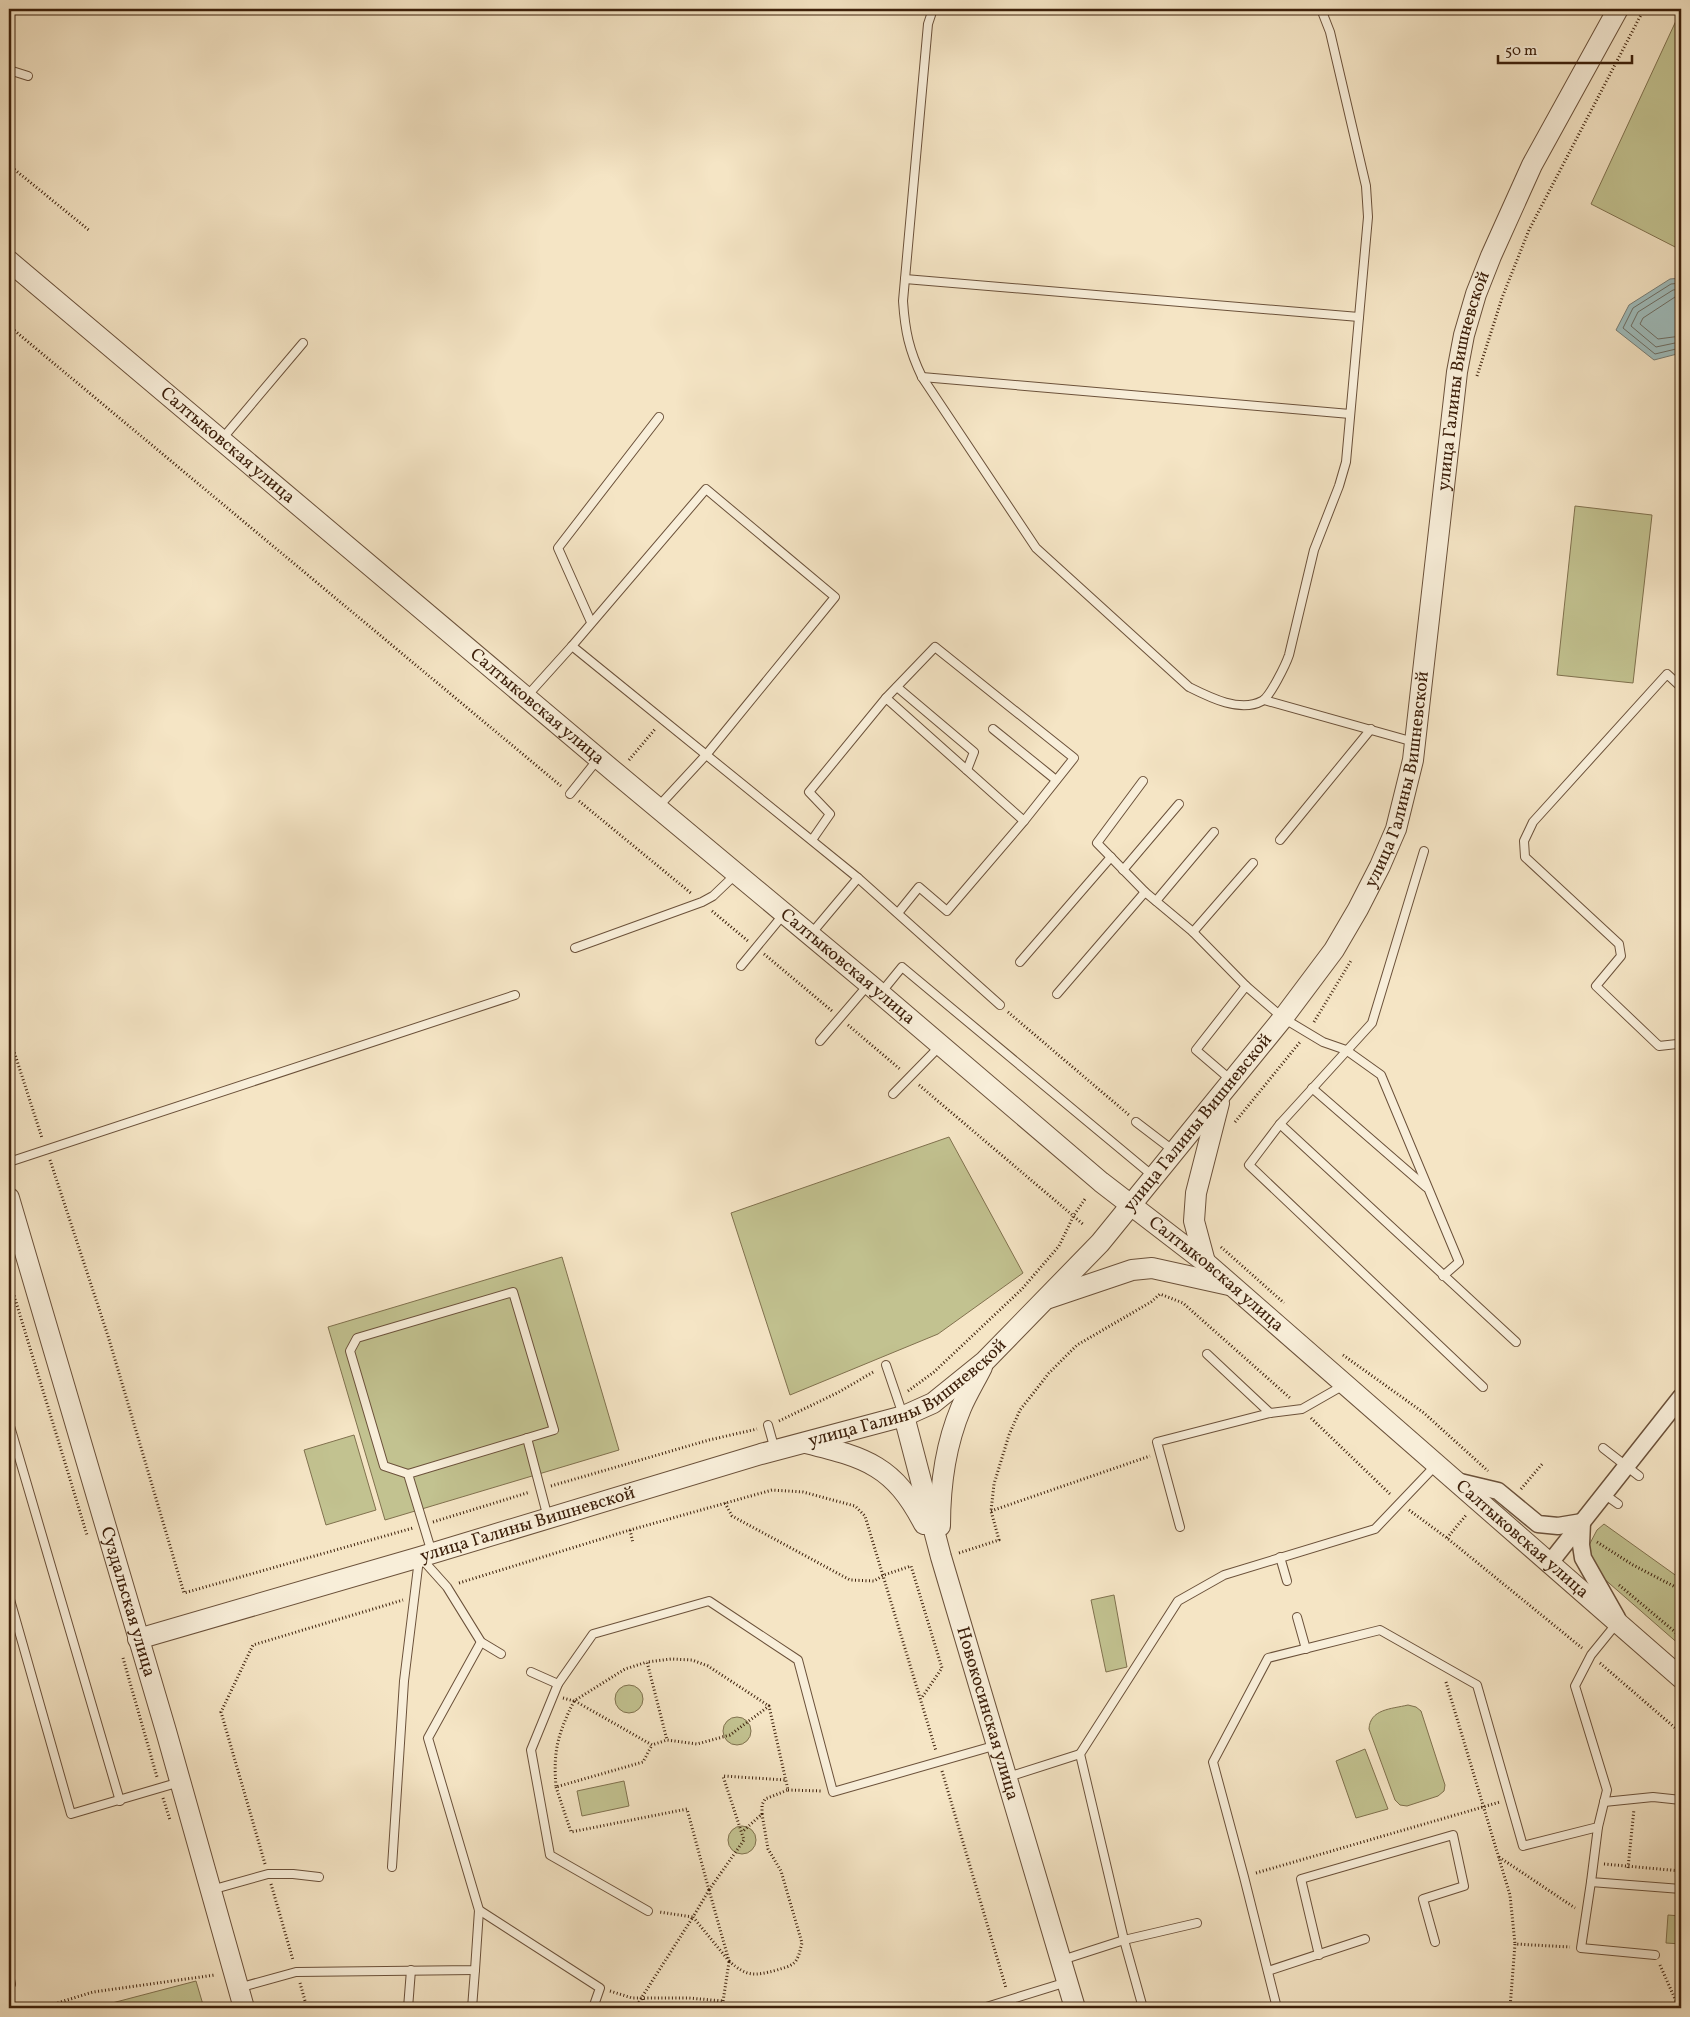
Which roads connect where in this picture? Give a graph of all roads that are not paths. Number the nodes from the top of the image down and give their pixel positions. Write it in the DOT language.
graph roads {
  1 [pos="933,9"];
  2 [pos="1321,9"];
  3 [pos="1618,9"];
  4 [pos="9,70"];
  5 [pos="28,76"];
  6 [pos="9,261"];
  7 [pos="905,279"];
  8 [pos="1359,317"];
  9 [pos="303,343"];
  10 [pos="922,377"];
  11 [pos="1350,414"];
  12 [pos="659,417"];
  13 [pos="222,440"];
  14 [pos="592,622"];
  15 [pos="572,646"];
  16 [pos="897,687"];
  17 [pos="1681,688"];
  18 [pos="526,698"];
  19 [pos="886,698"];
  20 [pos="1264,700"];
  21 [pos="993,729"];
  22 [pos="1371,729"];
  23 [pos="1415,742"];
  24 [pos="706,755"];
  25 [pos="598,759"];
  26 [pos="967,770"];
  27 [pos="1056,780"];
  28 [pos="1143,781"];
  29 [pos="570,794"];
  30 [pos="1179,804"];
  31 [pos="658,808"];
  32 [pos="1024,821"];
  33 [pos="1214,832"];
  34 [pos="812,840"];
  35 [pos="1280,840"];
  36 [pos="1424,851"];
  37 [pos="1111,857"];
  38 [pos="1253,863"];
  39 [pos="1124,870"];
  40 [pos="736,873"];
  41 [pos="858,878"];
  42 [pos="1145,892"];
  43 [pos="1156,901"];
  44 [pos="898,913"];
  45 [pos="785,914"];
  46 [pos="1193,932"];
  47 [pos="810,935"];
  48 [pos="575,948"];
  49 [pos="1020,962"];
  50 [pos="740,966"];
  51 [pos="1246,986"];
  52 [pos="875,989"];
  53 [pos="1056,994"];
  54 [pos="515,995"];
  55 [pos="1000,1005"];
  56 [pos="1283,1018"];
  57 [pos="1681,1040"];
  58 [pos="820,1041"];
  59 [pos="940,1046"];
  60 [pos="1346,1050"];
  61 [pos="1233,1081"];
  62 [pos="1312,1088"];
  63 [pos="894,1094"];
  64 [pos="1220,1098"];
  65 [pos="1136,1122"];
  66 [pos="1280,1124"];
  67 [pos="1175,1152"];
  68 [pos="9,1162"];
  69 [pos="1154,1177"];
  70 [pos="1428,1188"];
  71 [pos="9,1198"];
  72 [pos="1131,1206"];
  73 [pos="1205,1262"];
  74 [pos="1443,1276"];
  75 [pos="1232,1286"];
  76 [pos="1045,1299"];
  77 [pos="1516,1342"];
  78 [pos="1206,1354"];
  79 [pos="985,1361"];
  80 [pos="886,1365"];
  81 [pos="1344,1385"];
  82 [pos="1483,1387"];
  83 [pos="1681,1397"];
  84 [pos="900,1408"];
  85 [pos="1270,1413"];
  86 [pos="9,1423"];
  87 [pos="768,1425"];
  88 [pos="526,1438"];
  89 [pos="804,1442"];
  90 [pos="1603,1448"];
  91 [pos="776,1450"];
  92 [pos="1436,1465"];
  93 [pos="1633,1471"];
  94 [pos="408,1474"];
  95 [pos="1454,1481"];
  96 [pos="1604,1494"];
  97 [pos="1618,1504"];
  98 [pos="548,1518"];
  99 [pos="1582,1522"];
  100 [pos="1180,1528"];
  101 [pos="426,1555"];
  102 [pos="950,1555"];
  103 [pos="1280,1557"];
  104 [pos="1549,1564"];
  105 [pos="1287,1581"];
  106 [pos="9,1596"];
  107 [pos="1297,1617"];
  108 [pos="1620,1624"];
  109 [pos="138,1639"];
  110 [pos="481,1642"];
  111 [pos="1306,1649"];
  112 [pos="501,1654"];
  113 [pos="531,1672"];
  114 [pos="1681,1678"];
  115 [pos="558,1684"];
  116 [pos="996,1744"];
  117 [pos="1080,1754"];
  118 [pos="1006,1777"];
  119 [pos="180,1782"];
  120 [pos="1681,1800"];
  121 [pos="120,1801"];
  122 [pos="1604,1802"];
  123 [pos="1598,1827"];
  124 [pos="392,1867"];
  125 [pos="319,1877"];
  126 [pos="1591,1882"];
  127 [pos="1681,1889"];
  128 [pos="210,1890"];
  129 [pos="479,1910"];
  130 [pos="648,1911"];
  131 [pos="1197,1923"];
  132 [pos="1365,1939"];
  133 [pos="1124,1940"];
  134 [pos="1435,1942"];
  135 [pos="1655,1954"];
  136 [pos="1319,1955"];
  137 [pos="1061,1960"];
  138 [pos="411,1970"];
  139 [pos="475,1970"];
  140 [pos="1268,1971"];
  141 [pos="9,1975"];
  142 [pos="1067,1981"];
  143 [pos="9,1985"];
  144 [pos="238,1988"];
  145 [pos="244,2008"];
  146 [pos="408,2008"];
  147 [pos="472,2008"];
  148 [pos="593,2008"];
  149 [pos="983,2008"];
  150 [pos="1075,2008"];
  151 [pos="1143,2008"];
  152 [pos="1277,2008"];
  1 -- 7 [label="lane"];
  2 -- 8 [label="lane"];
  3 -- 23 [label="street, улица Галины Вишневской"];
  4 -- 5 [label="lane"];
  6 -- 13 [label="street, Салтыковская улица"];
  7 -- 8 [label="lane"];
  7 -- 10 [label="lane"];
  8 -- 11 [label="lane"];
  9 -- 13 [label="lane"];
  10 -- 11 [label="lane"];
  10 -- 20 [label="lane"];
  11 -- 20 [label="lane"];
  12 -- 14 [label="lane"];
  13 -- 18 [label="street, Салтыковская улица"];
  14 -- 15 [label="lane"];
  14 -- 24 [label="lane"];
  15 -- 18 [label="lane"];
  15 -- 24 [label="lane"];
  16 -- 19 [label="lane"];
  16 -- 26 [label="lane"];
  16 -- 27 [label="lane"];
  17 -- 57 [label="lane"];
  18 -- 25 [label="street, Салтыковская улица"];
  19 -- 26 [label="lane"];
  19 -- 34 [label="lane"];
  20 -- 22 [label="lane"];
  21 -- 27 [label="lane"];
  22 -- 23 [label="lane"];
  22 -- 35 [label="lane"];
  23 -- 56 [label="street, улица Галины Вишневской"];
  24 -- 31 [label="lane"];
  24 -- 34 [label="lane"];
  25 -- 29 [label="lane"];
  25 -- 31 [label="street, Салтыковская улица"];
  26 -- 32 [label="lane"];
  27 -- 32 [label="lane"];
  28 -- 37 [label="lane"];
  30 -- 39 [label="lane"];
  31 -- 40 [label="street, Салтыковская улица"];
  32 -- 44 [label="lane"];
  33 -- 43 [label="lane"];
  34 -- 41 [label="lane"];
  36 -- 60 [label="lane"];
  37 -- 39 [label="lane"];
  37 -- 49 [label="lane"];
  38 -- 46 [label="lane"];
  39 -- 42 [label="lane"];
  40 -- 45 [label="street, Салтыковская улица"];
  40 -- 48 [label="lane"];
  41 -- 44 [label="lane"];
  41 -- 47 [label="lane"];
  42 -- 43 [label="lane"];
  42 -- 53 [label="lane"];
  43 -- 46 [label="lane"];
  44 -- 55 [label="lane"];
  45 -- 47 [label="street, Салтыковская улица"];
  45 -- 50 [label="lane"];
  46 -- 51 [label="lane"];
  47 -- 52 [label="street, Салтыковская улица"];
  51 -- 56 [label="lane"];
  51 -- 61 [label="lane"];
  52 -- 58 [label="lane"];
  52 -- 59 [label="street, Салтыковская улица"];
  52 -- 69 [label="lane"];
  54 -- 68 [label="lane"];
  56 -- 60 [label="lane"];
  56 -- 61 [label="street, улица Галины Вишневской"];
  59 -- 63 [label="lane"];
  59 -- 72 [label="street, Салтыковская улица"];
  60 -- 62 [label="lane"];
  60 -- 70 [label="lane"];
  61 -- 64 [label="street, улица Галины Вишневской"];
  62 -- 66 [label="lane"];
  62 -- 70 [label="lane"];
  64 -- 67 [label="street, улица Галины Вишневской"];
  64 -- 73 [label="street"];
  65 -- 67 [label="lane"];
  66 -- 74 [label="lane"];
  66 -- 82 [label="lane"];
  67 -- 69 [label="street, улица Галины Вишневской"];
  69 -- 72 [label="street, улица Галины Вишневской"];
  70 -- 74 [label="lane"];
  71 -- 109 [label="street, Суздальская улица"];
  72 -- 73 [label="street, Салтыковская улица"];
  72 -- 76 [label="street, улица Галины Вишневской"];
  73 -- 75 [label="street, Салтыковская улица"];
  74 -- 77 [label="lane"];
  75 -- 76 [label="street"];
  75 -- 81 [label="street, Салтыковская улица"];
  76 -- 79 [label="street, улица Галины Вишневской"];
  78 -- 85 [label="lane"];
  79 -- 84 [label="street, улица Галины Вишневской"];
  79 -- 102 [label="street"];
  80 -- 84 [label="lane"];
  81 -- 85 [label="lane"];
  81 -- 92 [label="street, Салтыковская улица"];
  83 -- 93 [label="street"];
  84 -- 89 [label="street, улица Галины Вишневской"];
  84 -- 102 [label="street, Новокосинская улица"];
  85 -- 100 [label="lane"];
  86 -- 121 [label="lane"];
  87 -- 91 [label="lane"];
  88 -- 94 [label="lane"];
  88 -- 94 [label="lane"];
  88 -- 98 [label="lane"];
  89 -- 91 [label="street, улица Галины Вишневской"];
  89 -- 102 [label="street"];
  90 -- 93 [label="lane"];
  91 -- 98 [label="street, улица Галины Вишневской"];
  92 -- 95 [label="street, Салтыковская улица"];
  92 -- 103 [label="lane"];
  93 -- 96 [label="street"];
  94 -- 101 [label="lane"];
  95 -- 99 [label="street"];
  95 -- 104 [label="street, Салтыковская улица"];
  96 -- 97 [label="lane"];
  96 -- 99 [label="street"];
  98 -- 101 [label="street, улица Галины Вишневской"];
  99 -- 104 [label="street"];
  99 -- 108 [label="street"];
  101 -- 109 [label="street, улица Галины Вишневской"];
  101 -- 110 [label="lane"];
  101 -- 124 [label="lane"];
  102 -- 116 [label="street, Новокосинская улица"];
  103 -- 105 [label="lane"];
  103 -- 117 [label="lane"];
  104 -- 108 [label="street, Салтыковская улица"];
  106 -- 121 [label="lane"];
  107 -- 111 [label="lane"];
  108 -- 114 [label="street, Салтыковская улица"];
  108 -- 122 [label="lane"];
  109 -- 119 [label="street, Суздальская улица"];
  110 -- 112 [label="lane"];
  110 -- 129 [label="lane"];
  111 -- 123 [label="lane"];
  111 -- 140 [label="lane"];
  113 -- 115 [label="lane"];
  115 -- 116 [label="lane"];
  115 -- 130 [label="lane"];
  116 -- 118 [label="street, Новокосинская улица"];
  117 -- 118 [label="lane"];
  117 -- 133 [label="lane"];
  118 -- 137 [label="street, Новокосинская улица"];
  119 -- 121 [label="lane"];
  119 -- 128 [label="street, Суздальская улица"];
  120 -- 122 [label="lane"];
  122 -- 123 [label="lane"];
  123 -- 126 [label="lane"];
  125 -- 128 [label="lane"];
  126 -- 127 [label="lane"];
  126 -- 135 [label="lane"];
  128 -- 144 [label="street, Суздальская улица"];
  129 -- 139 [label="lane"];
  129 -- 148 [label="lane"];
  131 -- 133 [label="lane"];
  132 -- 136 [label="lane"];
  133 -- 137 [label="lane"];
  133 -- 151 [label="lane"];
  134 -- 136 [label="lane"];
  136 -- 140 [label="lane"];
  137 -- 142 [label="street, Новокосинская улица"];
  138 -- 139 [label="lane"];
  138 -- 144 [label="lane"];
  138 -- 146 [label="lane"];
  139 -- 147 [label="lane"];
  140 -- 152 [label="lane"];
  141 -- 143 [label="lane"];
  142 -- 149 [label="lane"];
  142 -- 150 [label="street, Новокосинская улица"];
  144 -- 145 [label="street, Суздальская улица"];
}
